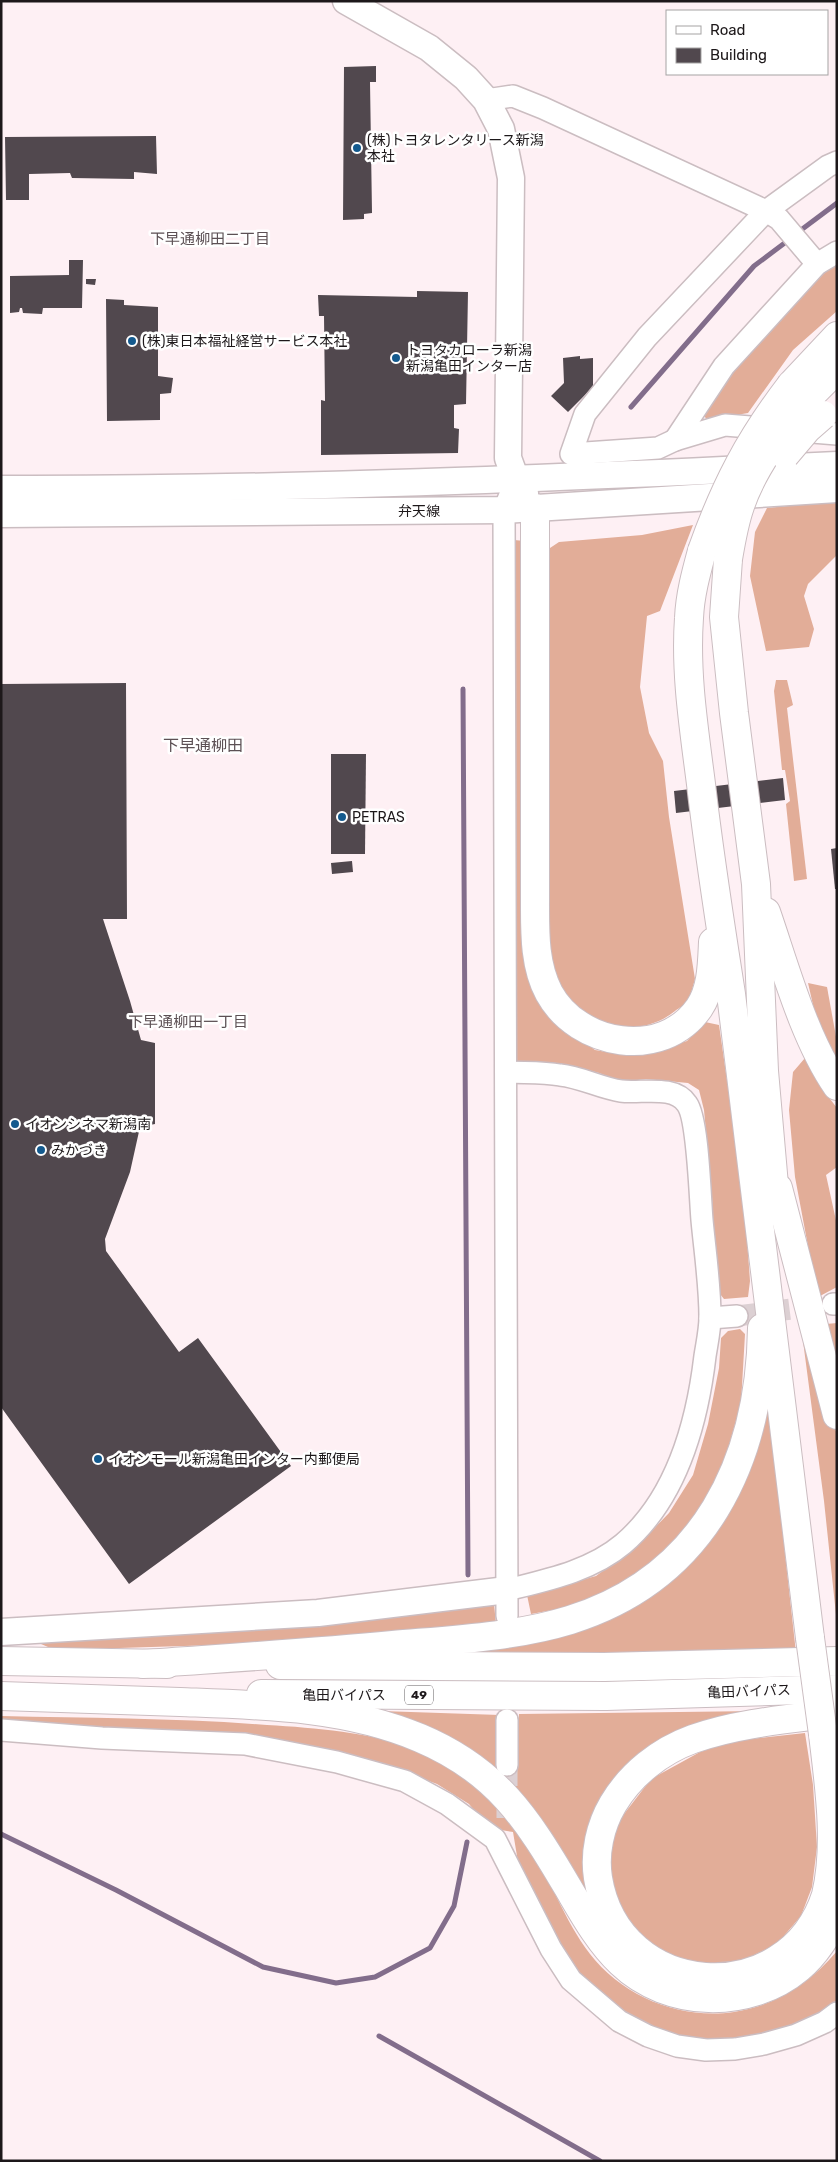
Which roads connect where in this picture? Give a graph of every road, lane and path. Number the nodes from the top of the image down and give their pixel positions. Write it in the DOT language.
graph roads {
  1 [pos="346,1"];
  2 [pos="486,100"];
  3 [pos="837,162"];
  4 [pos="772,215"];
  5 [pos="837,252"];
  6 [pos="813,259"];
  7 [pos="837,336"];
  8 [pos="837,343"];
  9 [pos="837,369"];
  10 [pos="819,407"];
  11 [pos="675,440"];
  12 [pos="837,465"];
  13 [pos="516,480"];
  14 [pos="1,489"];
  15 [pos="837,489"];
  16 [pos="535,508"];
  17 [pos="504,510"];
  18 [pos="1,514"];
  19 [pos="756,884"];
  20 [pos="714,890"];
  21 [pos="506,1072"];
  22 [pos="837,1086"];
  23 [pos="772,1163"];
  24 [pos="759,1222"];
  25 [pos="737,1316"];
  26 [pos="710,1318"];
  27 [pos="837,1414"];
  28 [pos="507,1590"];
  29 [pos="507,1616"];
  30 [pos="1,1632"];
  31 [pos="825,1645"];
  32 [pos="1,1661"];
  33 [pos="143,1664"];
  34 [pos="1,1689"];
  35 [pos="837,1689"];
  36 [pos="1,1696"];
  37 [pos="506,1720"];
  38 [pos="832,1720"];
  39 [pos="1,1730"];
  40 [pos="507,1765"];
  41 [pos="507,1829"];
  42 [pos="508,1863"];
  43 [pos="837,1916"];
  44 [pos="837,2013"];
  1 -- 2 [label="street"];
  2 -- 4 [label="street"];
  2 -- 13 [label="street"];
  3 -- 4 [label="street"];
  4 -- 6 [label="street"];
  4 -- 11 [label="street"];
  5 -- 6 [label="street"];
  6 -- 11 [label="street"];
  7 -- 10 [label="highway"];
  8 -- 10 [label="highway"];
  9 -- 10 [label="highway"];
  10 -- 11 [label="street"];
  10 -- 19 [label="highway, bridge"];
  10 -- 20 [label="highway, bridge"];
  12 -- 13 [label="street, 弁天線"];
  13 -- 14 [label="street, 弁天線"];
  13 -- 16 [label="street"];
  13 -- 17 [label="street"];
  15 -- 16 [label="street, 弁天線"];
  16 -- 17 [label="street, 弁天線"];
  16 -- 20 [label="highway"];
  17 -- 18 [label="street, 弁天線"];
  17 -- 21 [label="street"];
  19 -- 22 [label="highway"];
  19 -- 23 [label="highway"];
  20 -- 24 [label="highway"];
  21 -- 26 [label="street"];
  21 -- 28 [label="street"];
  23 -- 27 [label="highway"];
  23 -- 31 [label="highway"];
  24 -- 31 [label="highway"];
  24 -- 33 [label="highway"];
  25 -- 26 [label="street"];
  26 -- 28 [label="street"];
  28 -- 29 [label="street"];
  28 -- 30 [label="street"];
  31 -- 33 [label="highway, 亀田バイパス / 49"];
  31 -- 38 [label="highway, bridge"];
  32 -- 33 [label="highway, 亀田バイパス / 49"];
  34 -- 35 [label="highway, 亀田バイパス / 49"];
  36 -- 43 [label="highway"];
  37 -- 40 [label="street"];
  38 -- 38 [label="highway"];
  39 -- 42 [label="street"];
  41 -- 42 [label="street"];
  42 -- 44 [label="street"];
}
